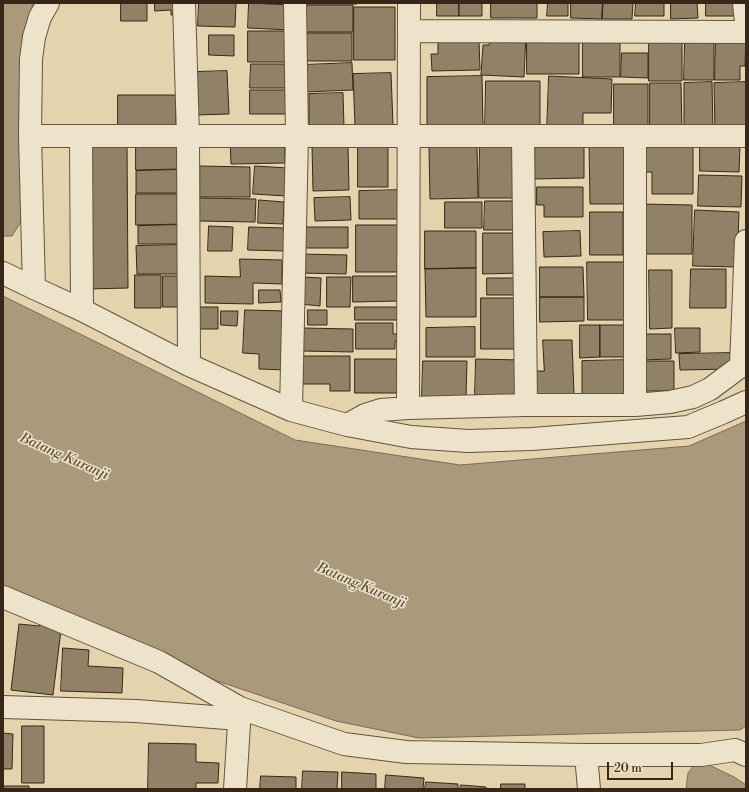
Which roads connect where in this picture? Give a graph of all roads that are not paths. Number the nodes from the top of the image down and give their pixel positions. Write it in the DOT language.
graph roads {
  1 [pos="48,3"];
  2 [pos="184,3"];
  3 [pos="295,3"];
  4 [pos="409,3"];
  5 [pos="744,3"];
  6 [pos="746,22"];
  7 [pos="409,31"];
  8 [pos="746,32"];
  9 [pos="30,136"];
  10 [pos="81,136"];
  11 [pos="188,136"];
  12 [pos="297,136"];
  13 [pos="409,136"];
  14 [pos="523,136"];
  15 [pos="635,136"];
  16 [pos="746,136"];
  17 [pos="746,241"];
  18 [pos="3,273"];
  19 [pos="34,288"];
  20 [pos="82,310"];
  21 [pos="743,362"];
  22 [pos="189,365"];
  23 [pos="746,402"];
  24 [pos="526,405"];
  25 [pos="635,405"];
  26 [pos="408,408"];
  27 [pos="291,410"];
  28 [pos="347,425"];
  29 [pos="3,597"];
  30 [pos="3,707"];
  31 [pos="240,713"];
  32 [pos="742,750"];
  33 [pos="586,755"];
  34 [pos="235,789"];
  35 [pos="588,789"];
  1 -- 9 [label="street"];
  2 -- 11 [label="street"];
  3 -- 12 [label="street"];
  4 -- 7 [label="street"];
  5 -- 6 [label="street"];
  7 -- 8 [label="street"];
  7 -- 13 [label="street"];
  9 -- 10 [label="street"];
  9 -- 19 [label="street"];
  10 -- 11 [label="street"];
  10 -- 20 [label="street"];
  11 -- 12 [label="street"];
  11 -- 22 [label="street"];
  12 -- 13 [label="street"];
  12 -- 27 [label="street"];
  13 -- 14 [label="street"];
  13 -- 26 [label="street"];
  14 -- 15 [label="street"];
  14 -- 24 [label="street"];
  15 -- 16 [label="street"];
  15 -- 25 [label="street"];
  17 -- 21 [label="street"];
  18 -- 19 [label="street"];
  19 -- 20 [label="street"];
  20 -- 22 [label="street"];
  21 -- 25 [label="street"];
  22 -- 27 [label="street"];
  23 -- 28 [label="street"];
  24 -- 25 [label="street"];
  24 -- 26 [label="street"];
  26 -- 28 [label="street"];
  27 -- 28 [label="street"];
  29 -- 31 [label="street"];
  30 -- 31 [label="street"];
  31 -- 33 [label="street"];
  31 -- 34 [label="street"];
  32 -- 33 [label="street"];
  33 -- 35 [label="street"];
}
